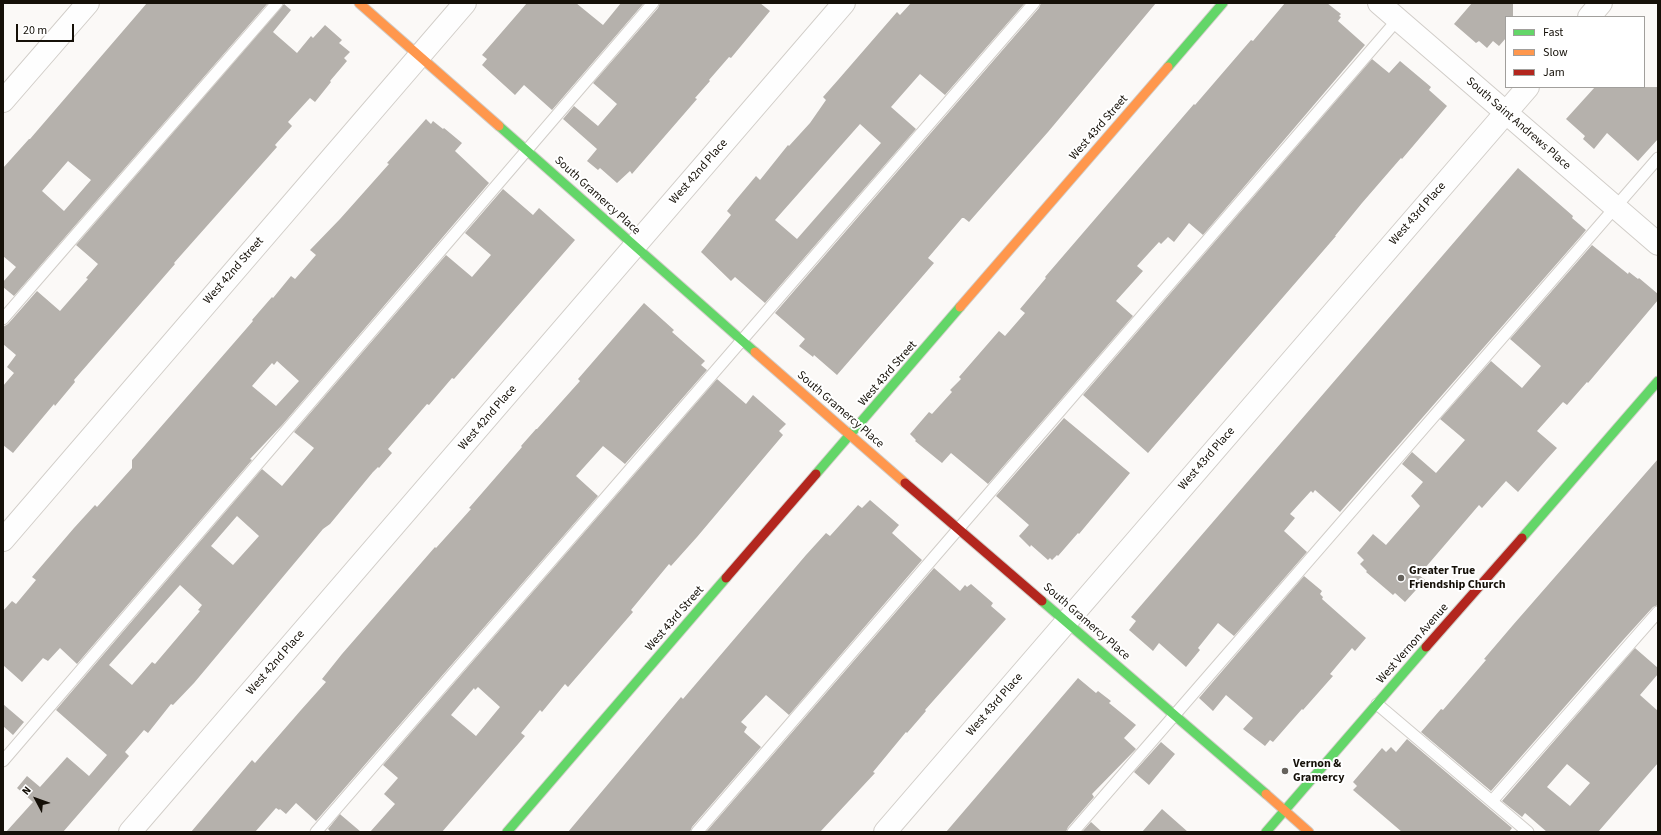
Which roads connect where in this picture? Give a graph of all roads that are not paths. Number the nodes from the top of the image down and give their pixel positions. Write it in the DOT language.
graph roads {
  1 [pos="88,3"];
  2 [pos="277,3"];
  3 [pos="359,3"];
  4 [pos="465,3"];
  5 [pos="653,3"];
  6 [pos="844,3"];
  7 [pos="1034,3"];
  8 [pos="1223,3"];
  9 [pos="1379,3"];
  10 [pos="1601,3"];
  11 [pos="1590,16"];
  12 [pos="1398,19"];
  13 [pos="420,56"];
  14 [pos="1527,88"];
  15 [pos="3,101"];
  16 [pos="1505,114"];
  17 [pos="527,150"];
  18 [pos="1658,158"];
  19 [pos="1616,207"];
  20 [pos="1658,244"];
  21 [pos="635,247"];
  22 [pos="3,319"];
  23 [pos="741,340"];
  24 [pos="1658,381"];
  25 [pos="850,436"];
  26 [pos="958,528"];
  27 [pos="3,540"];
  28 [pos="1658,612"];
  29 [pos="1067,621"];
  30 [pos="1377,704"];
  31 [pos="1173,715"];
  32 [pos="3,761"];
  33 [pos="1492,801"];
  34 [pos="1285,810"];
  35 [pos="130,832"];
  36 [pos="316,832"];
  37 [pos="507,832"];
  38 [pos="697,832"];
  39 [pos="885,832"];
  40 [pos="1073,832"];
  41 [pos="1266,832"];
  42 [pos="1309,832"];
  43 [pos="1528,832"];
  1 -- 15 [label="street"];
  2 -- 22 [label="lane"];
  3 -- 13 [label="street, South Gramercy Place"];
  4 -- 13 [label="street, West 42nd Street"];
  5 -- 17 [label="lane"];
  6 -- 21 [label="street, West 42nd Place"];
  7 -- 23 [label="lane"];
  8 -- 25 [label="street, West 43rd Street"];
  9 -- 12 [label="street, South Saint Andrews Place"];
  10 -- 11 [label="street"];
  12 -- 16 [label="street, South Saint Andrews Place"];
  12 -- 26 [label="lane"];
  13 -- 17 [label="street, South Gramercy Place"];
  13 -- 27 [label="street, West 42nd Street"];
  14 -- 16 [label="street, West 43rd Place"];
  16 -- 19 [label="street, South Saint Andrews Place"];
  16 -- 29 [label="street, West 43rd Place"];
  17 -- 21 [label="street, South Gramercy Place"];
  17 -- 32 [label="lane"];
  18 -- 19 [label="lane"];
  19 -- 20 [label="street, South Saint Andrews Place"];
  19 -- 31 [label="lane"];
  21 -- 23 [label="street, South Gramercy Place"];
  21 -- 35 [label="street, West 42nd Place"];
  23 -- 25 [label="street, South Gramercy Place"];
  23 -- 36 [label="lane"];
  24 -- 30 [label="street, West Vernon Avenue"];
  25 -- 26 [label="street, South Gramercy Place"];
  25 -- 37 [label="street, West 43rd Street"];
  26 -- 29 [label="street, South Gramercy Place"];
  26 -- 38 [label="lane"];
  28 -- 33 [label="lane"];
  29 -- 31 [label="street, South Gramercy Place"];
  29 -- 39 [label="street, West 43rd Place"];
  30 -- 33 [label="lane"];
  30 -- 34 [label="street, West Vernon Avenue"];
  31 -- 34 [label="street, South Gramercy Place"];
  31 -- 40 [label="lane"];
  33 -- 43 [label="lane"];
  34 -- 41 [label="street, West Vernon Avenue"];
  34 -- 42 [label="street, South Gramercy Place"];
}
